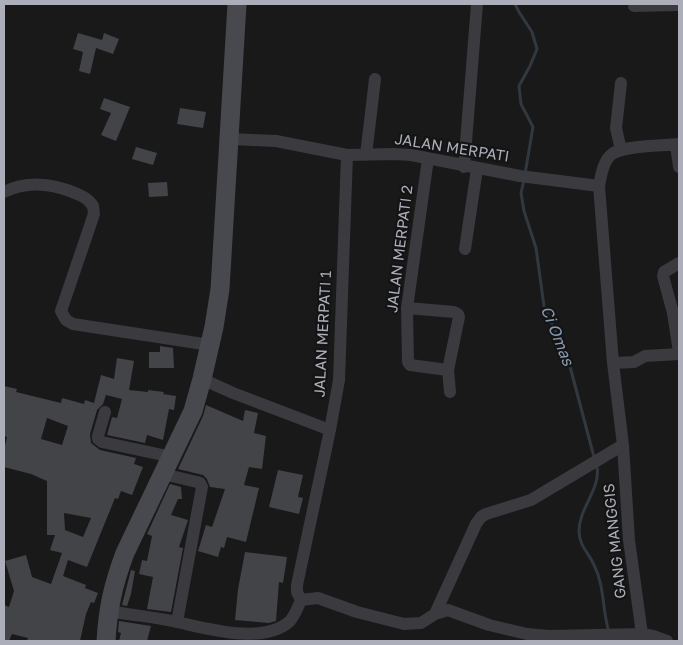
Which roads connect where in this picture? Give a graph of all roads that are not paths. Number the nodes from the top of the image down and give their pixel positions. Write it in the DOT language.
graph roads {
  1 [pos="237,4"];
  2 [pos="477,4"];
  3 [pos="679,5"];
  4 [pos="634,6"];
  5 [pos="375,78"];
  6 [pos="621,83"];
  7 [pos="229,139"];
  8 [pos="678,145"];
  9 [pos="621,150"];
  10 [pos="347,155"];
  11 [pos="366,155"];
  12 [pos="428,159"];
  13 [pos="464,166"];
  14 [pos="679,167"];
  15 [pos="478,169"];
  16 [pos="599,186"];
  17 [pos="4,192"];
  18 [pos="465,249"];
  19 [pos="679,263"];
  20 [pos="407,308"];
  21 [pos="210,345"];
  22 [pos="679,353"];
  23 [pos="613,363"];
  24 [pos="448,370"];
  25 [pos="202,379"];
  26 [pos="450,392"];
  27 [pos="105,412"];
  28 [pos="330,430"];
  29 [pos="623,445"];
  30 [pos="172,457"];
  31 [pos="163,474"];
  32 [pos="301,600"];
  33 [pos="108,611"];
  34 [pos="435,614"];
  35 [pos="177,622"];
  36 [pos="642,634"];
  37 [pos="218,637"];
  38 [pos="106,641"];
  39 [pos="667,641"];
  1 -- 7 [label="main road"];
  2 -- 13 [label="street"];
  3 -- 4 [label="street"];
  5 -- 11 [label="street"];
  6 -- 9 [label="street"];
  7 -- 10 [label="street, JALAN MERPATI"];
  7 -- 21 [label="main road"];
  8 -- 9 [label="street"];
  8 -- 14 [label="street"];
  9 -- 16 [label="street"];
  10 -- 11 [label="street, JALAN MERPATI"];
  10 -- 28 [label="street, JALAN MERPATI 1"];
  11 -- 12 [label="street, JALAN MERPATI"];
  12 -- 13 [label="street, JALAN MERPATI"];
  12 -- 20 [label="street, JALAN MERPATI 2"];
  13 -- 15 [label="street, JALAN MERPATI"];
  15 -- 16 [label="street, JALAN MERPATI"];
  15 -- 18 [label="street"];
  16 -- 23 [label="street, GANG MANGGIS"];
  17 -- 21 [label="street"];
  19 -- 22 [label="street"];
  20 -- 24 [label="street, JALAN MERPATI 2"];
  20 -- 24 [label="street"];
  21 -- 25 [label="main road"];
  22 -- 23 [label="street"];
  23 -- 29 [label="street, GANG MANGGIS"];
  24 -- 26 [label="street"];
  25 -- 28 [label="street"];
  25 -- 30 [label="main road"];
  27 -- 30 [label="street"];
  28 -- 32 [label="street, JALAN MERPATI 1"];
  29 -- 34 [label="street"];
  29 -- 36 [label="street, GANG MANGGIS"];
  30 -- 31 [label="main road"];
  31 -- 33 [label="main road"];
  31 -- 35 [label="street"];
  32 -- 34 [label="street"];
  32 -- 37 [label="street"];
  33 -- 35 [label="street"];
  33 -- 38 [label="main road"];
  34 -- 36 [label="street"];
  35 -- 37 [label="street"];
  36 -- 39 [label="street"];
}
